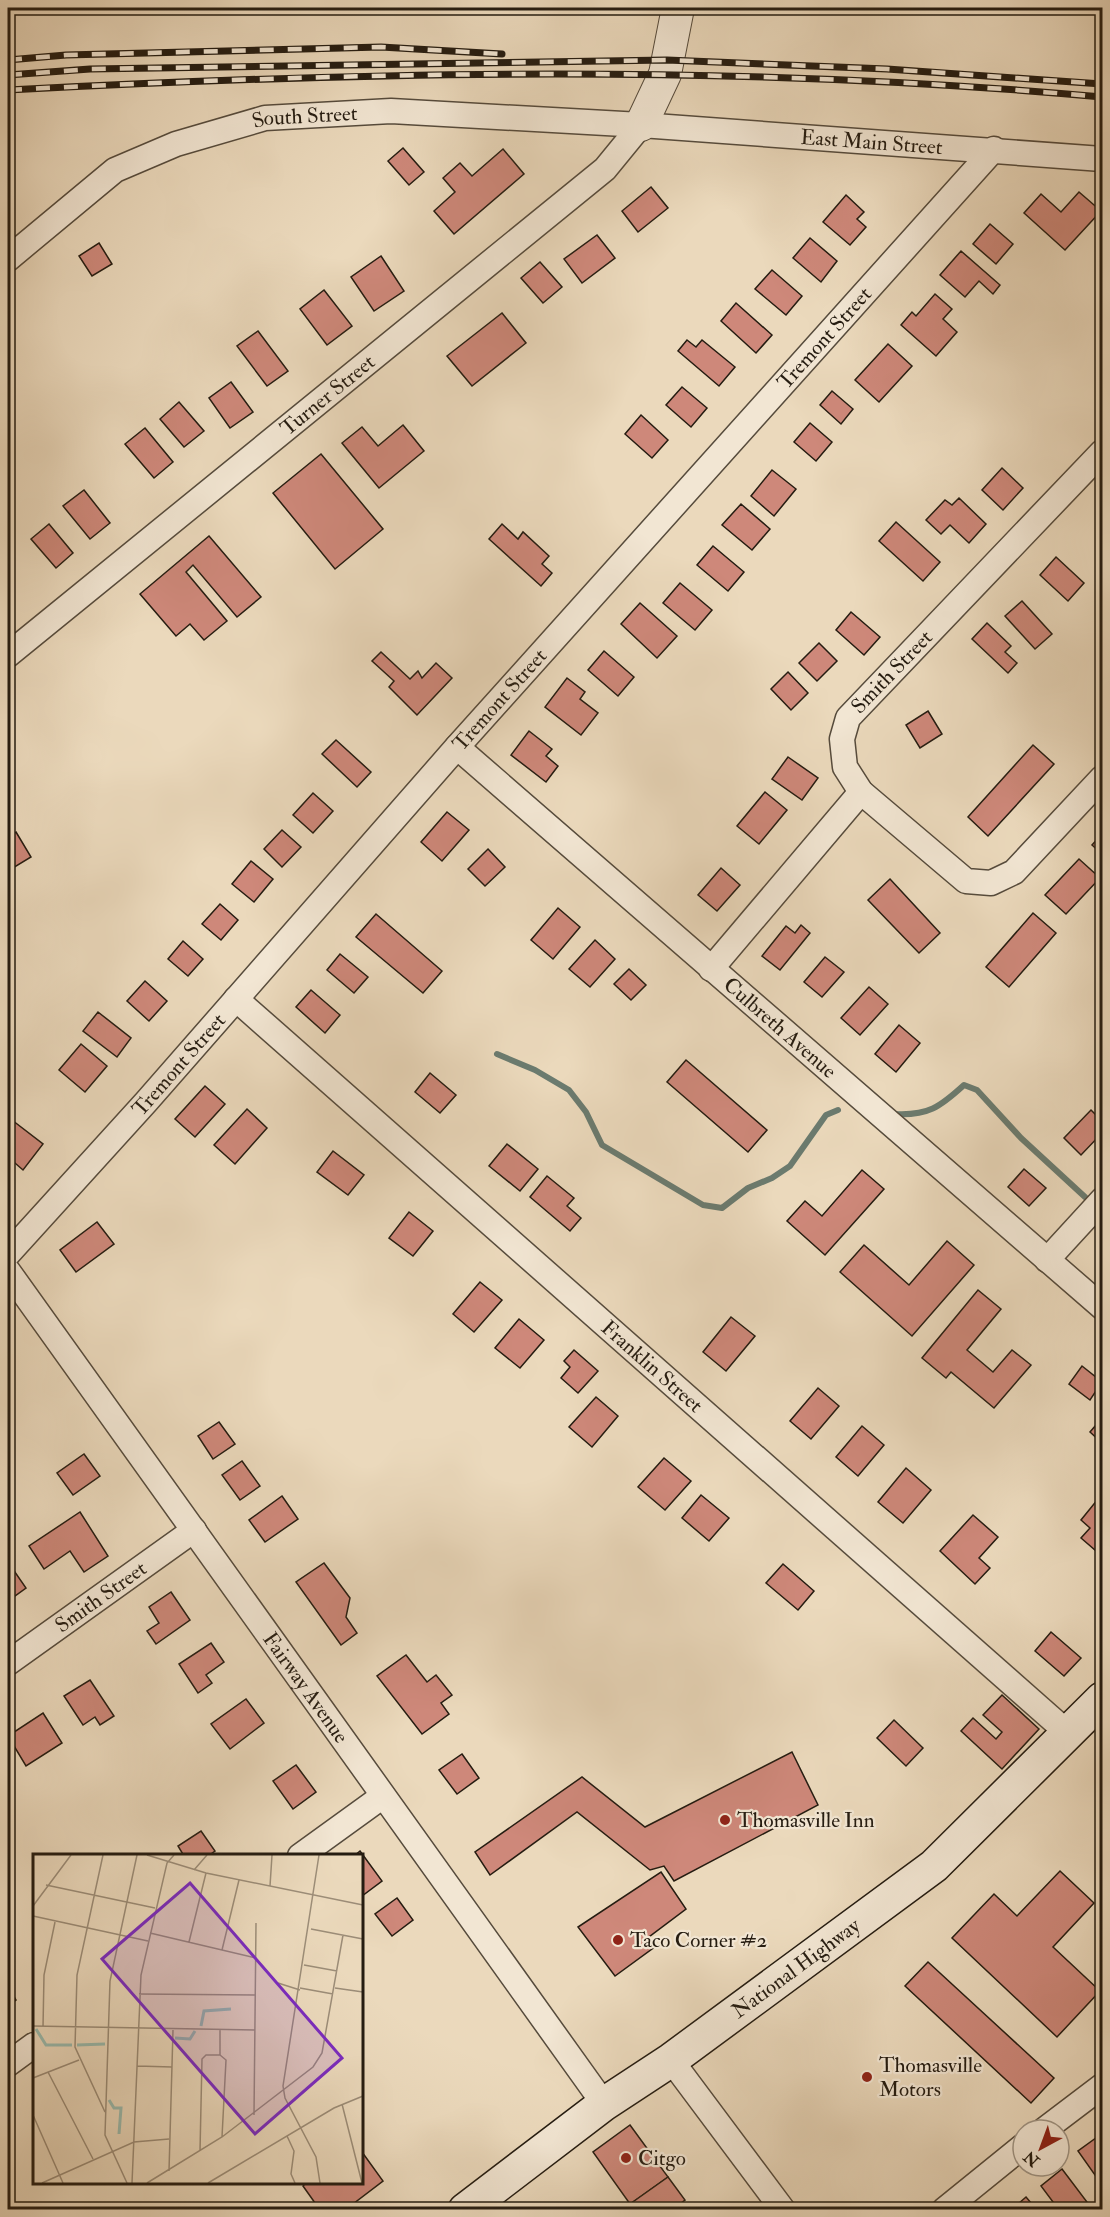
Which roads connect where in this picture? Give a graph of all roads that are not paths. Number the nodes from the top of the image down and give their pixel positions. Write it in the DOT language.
graph roads {
  1 [pos="678,8"];
  2 [pos="641,125"];
  3 [pos="994,149"];
  4 [pos="1102,159"];
  5 [pos="8,259"];
  6 [pos="1102,452"];
  7 [pos="8,655"];
  8 [pos="457,747"];
  9 [pos="1102,778"];
  10 [pos="861,792"];
  11 [pos="711,969"];
  12 [pos="236,999"];
  13 [pos="1102,1200"];
  14 [pos="8,1254"];
  15 [pos="1047,1260"];
  16 [pos="8,1271"];
  17 [pos="1102,1307"];
  18 [pos="194,1530"];
  19 [pos="8,1663"];
  20 [pos="1102,1699"];
  21 [pos="1069,1734"];
  22 [pos="383,1796"];
  23 [pos="303,1854"];
  24 [pos="33,2046"];
  25 [pos="671,2060"];
  26 [pos="8,2064"];
  27 [pos="1102,2086"];
  28 [pos="604,2104"];
  29 [pos="1060,2118"];
  30 [pos="1011,2156"];
  31 [pos="465,2210"];
  32 [pos="783,2210"];
  33 [pos="944,2210"];
  1 -- 2 [label="street"];
  2 -- 3 [label="street, East Main Street"];
  2 -- 5 [label="street, South Street"];
  2 -- 7 [label="street, Turner Street"];
  3 -- 4 [label="street, East Main Street"];
  3 -- 8 [label="street, Tremont Street"];
  6 -- 10 [label="street, Smith Street"];
  8 -- 11 [label="street, Culbreth Avenue"];
  8 -- 12 [label="street, Tremont Street"];
  9 -- 10 [label="street, Smith Street"];
  10 -- 11 [label="street"];
  11 -- 15 [label="street, Culbreth Avenue"];
  12 -- 14 [label="street, Tremont Street"];
  12 -- 21 [label="street, Franklin Street"];
  13 -- 15 [label="street"];
  15 -- 17 [label="street, Culbreth Avenue"];
  16 -- 18 [label="street, Fairway Avenue"];
  18 -- 19 [label="street, Smith Street"];
  18 -- 22 [label="street, Fairway Avenue"];
  20 -- 21 [label="main road, National Highway"];
  21 -- 25 [label="main road, National Highway"];
  22 -- 23 [label="street"];
  22 -- 28 [label="street, Fairway Avenue"];
  24 -- 26 [label="street"];
  25 -- 28 [label="main road, National Highway"];
  25 -- 32 [label="street"];
  27 -- 29 [label="street"];
  28 -- 31 [label="main road, National Highway"];
  30 -- 33 [label="street"];
}
